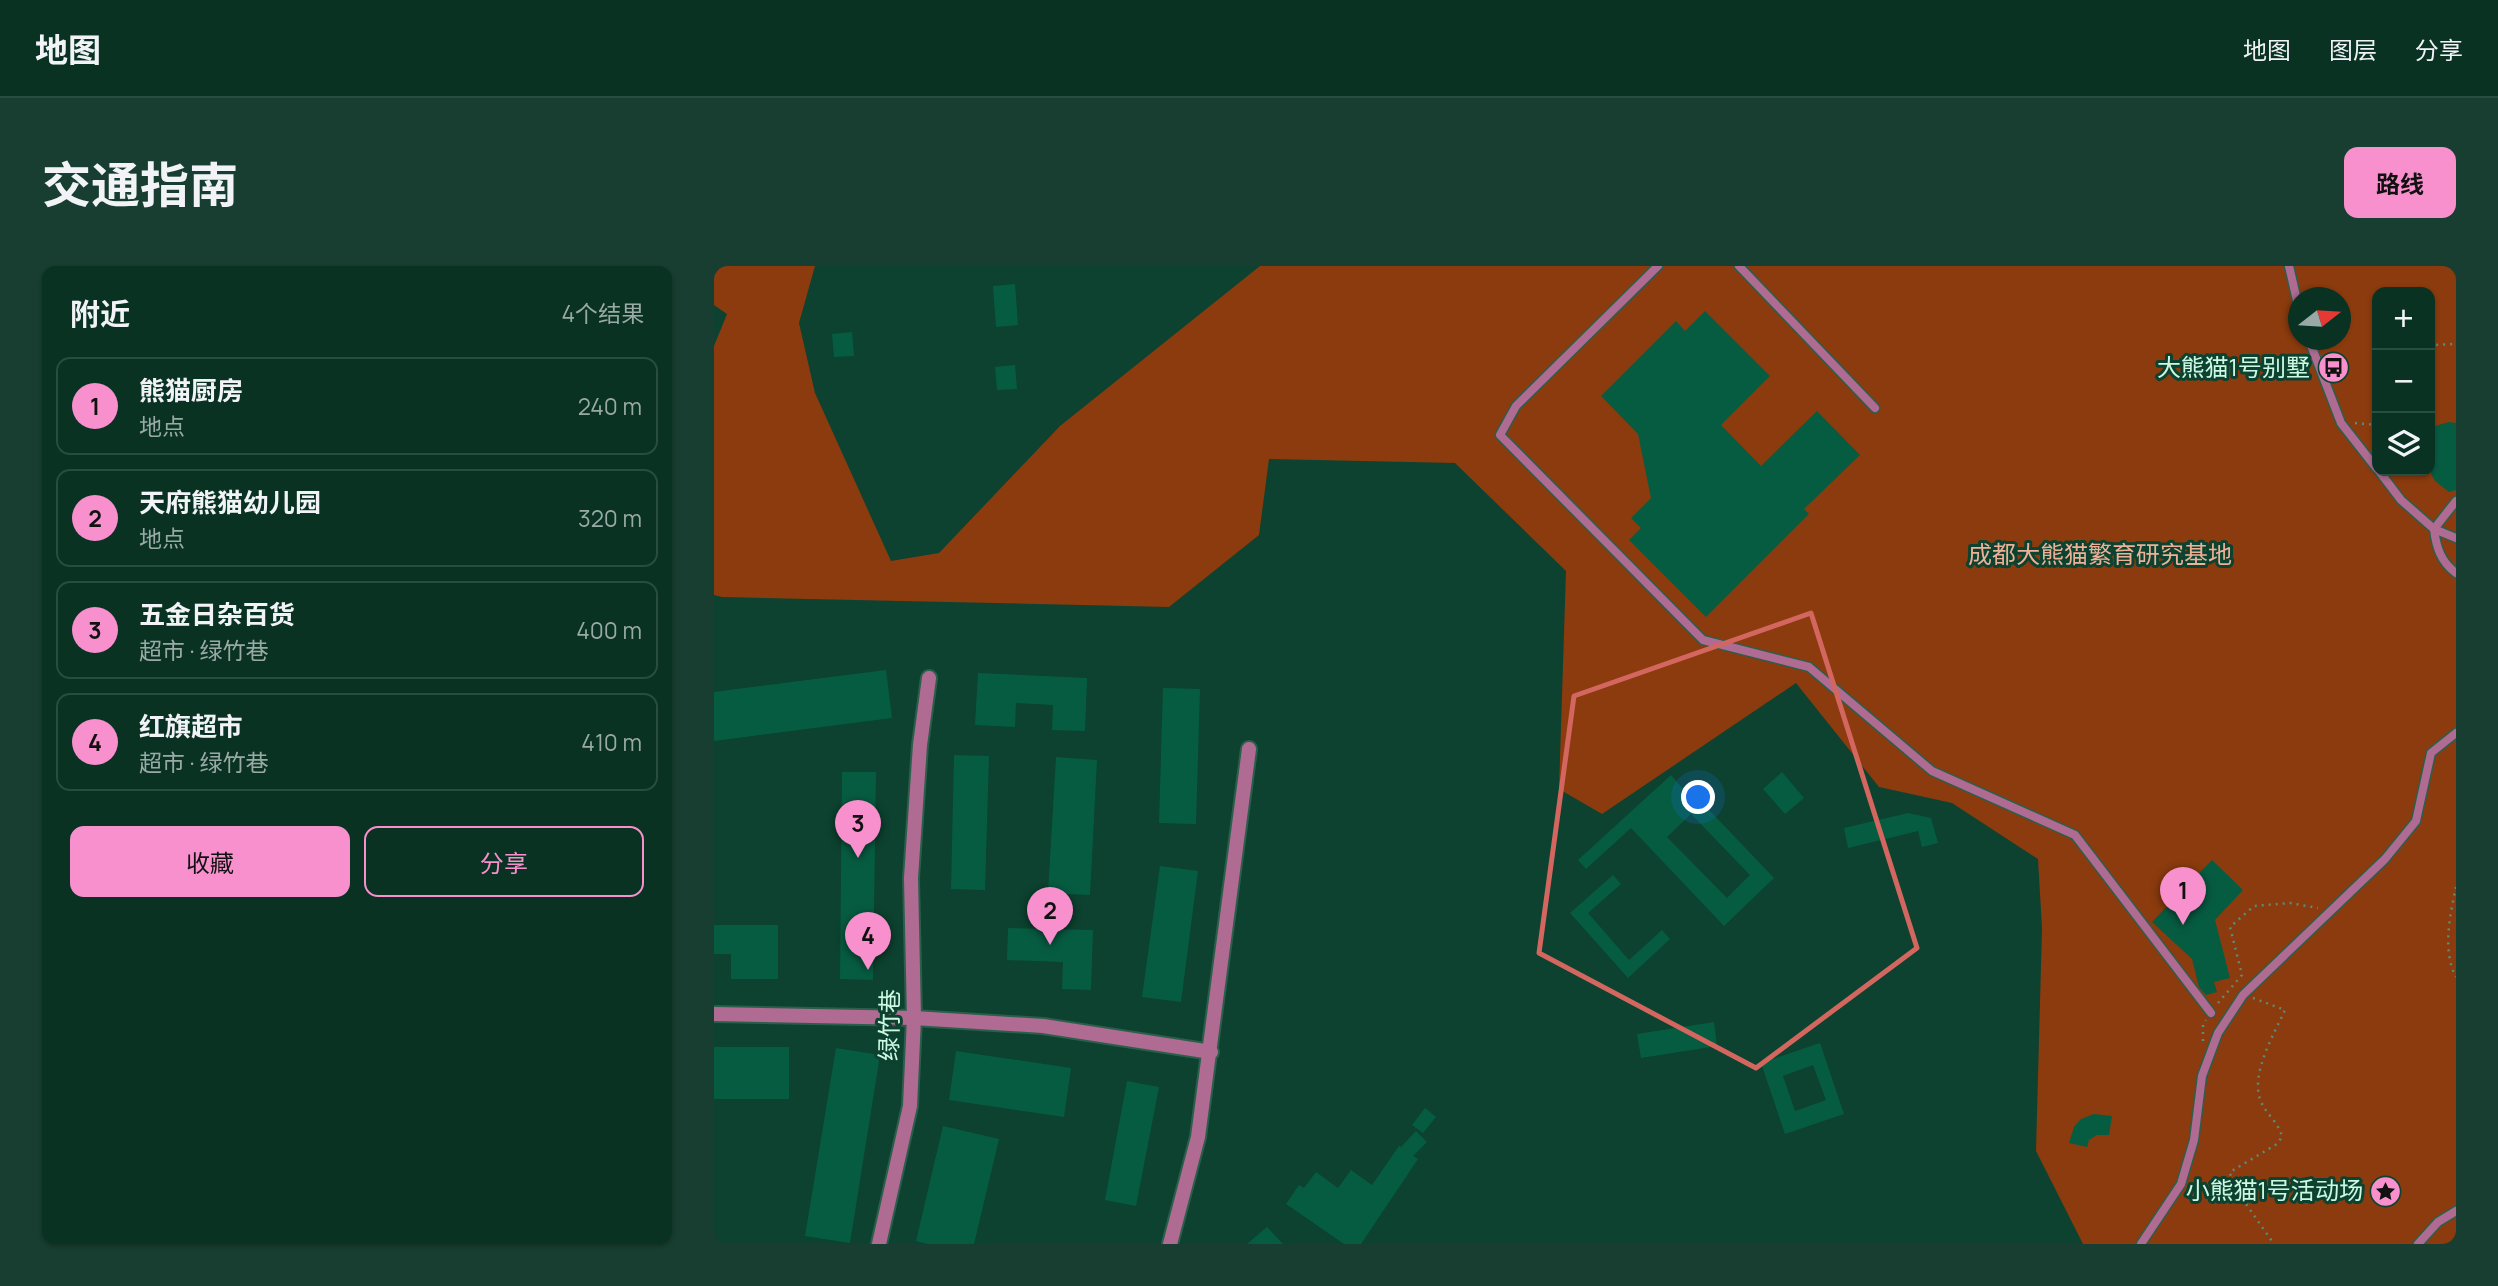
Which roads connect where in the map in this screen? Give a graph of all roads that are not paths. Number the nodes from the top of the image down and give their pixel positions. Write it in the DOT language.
graph roads {
  1 [pos="1658,266"];
  2 [pos="1739,266"];
  3 [pos="2289,266"];
  4 [pos="2294,287"];
  5 [pos="2313,350"];
  6 [pos="1875,408"];
  7 [pos="2372,462"];
  8 [pos="2383,476"];
  9 [pos="2456,502"];
  10 [pos="2434,529"];
  11 [pos="2456,538"];
  12 [pos="2456,573"];
  13 [pos="929,678"];
  14 [pos="2456,733"];
  15 [pos="1249,749"];
  16 [pos="2211,1013"];
  17 [pos="714,1014"];
  18 [pos="914,1018"];
  19 [pos="1210,1052"];
  20 [pos="2456,1211"];
  21 [pos="879,1244"];
  22 [pos="1171,1244"];
  23 [pos="2141,1244"];
  24 [pos="2418,1244"];
  1 -- 16 [label="lane"];
  2 -- 6 [label="lane"];
  3 -- 4 [label="lane"];
  5 -- 7 [label="lane"];
  8 -- 10 [label="lane"];
  9 -- 10 [label="lane"];
  10 -- 11 [label="lane"];
  10 -- 12 [label="lane"];
  13 -- 18 [label="street, 绿竹巷"];
  14 -- 23 [label="lane"];
  15 -- 19 [label="street"];
  17 -- 18 [label="street"];
  18 -- 19 [label="street"];
  18 -- 21 [label="street, 绿竹巷"];
  19 -- 22 [label="street"];
  20 -- 24 [label="lane"];
}
